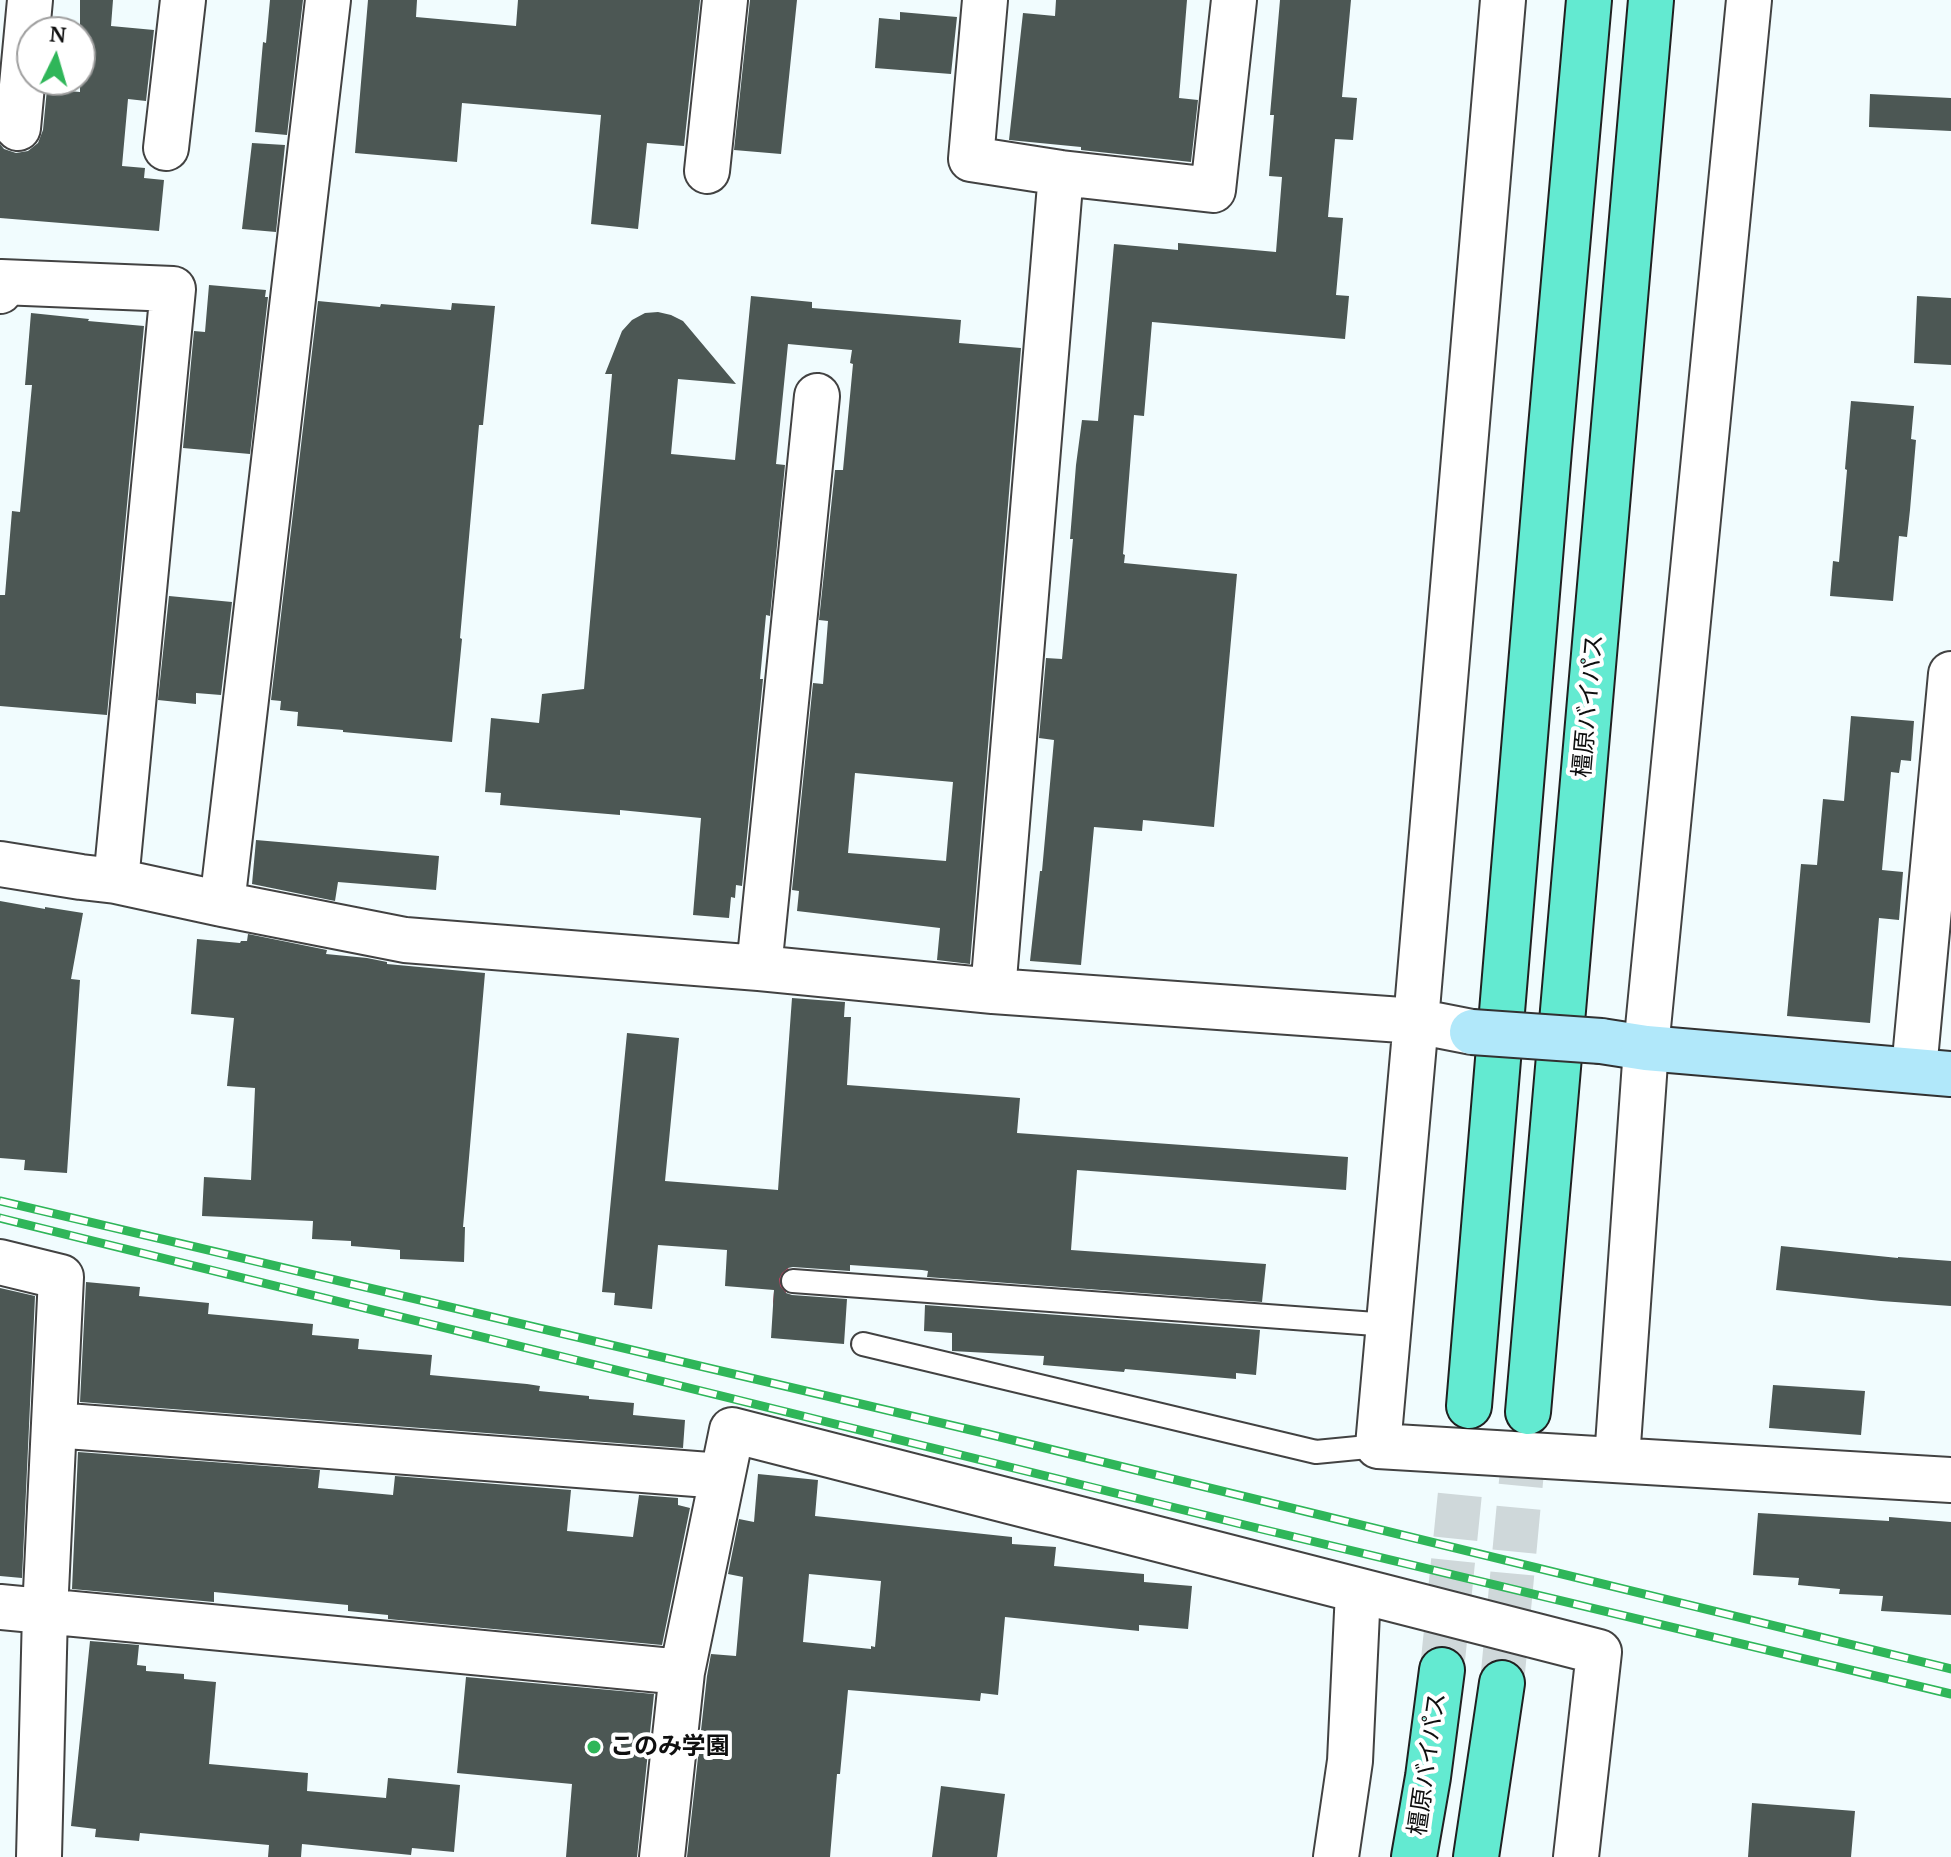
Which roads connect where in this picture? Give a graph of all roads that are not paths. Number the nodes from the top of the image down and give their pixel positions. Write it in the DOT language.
graph roads {
  1 [pos="183,0"];
  2 [pos="328,0"];
  3 [pos="725,0"];
  4 [pos="985,0"];
  5 [pos="1234,0"];
  6 [pos="1503,0"];
  7 [pos="1589,0"];
  8 [pos="1651,0"];
  9 [pos="1749,0"];
  10 [pos="18,96"];
  11 [pos="18,128"];
  12 [pos="166,148"];
  13 [pos="707,171"];
  14 [pos="1061,173"];
  15 [pos="0,291"];
  16 [pos="817,396"];
  17 [pos="1951,674"];
  18 [pos="1947,771"];
  19 [pos="0,864"];
  20 [pos="116,881"];
  21 [pos="222,904"];
  22 [pos="759,968"];
  23 [pos="993,991"];
  24 [pos="1416,1021"];
  25 [pos="1646,1048"];
  26 [pos="1932,1072"];
  27 [pos="0,1262"];
  28 [pos="793,1281"];
  29 [pos="1389,1325"];
  30 [pos="863,1344"];
  31 [pos="1469,1406"];
  32 [pos="1528,1412"];
  33 [pos="54,1425"];
  34 [pos="1378,1446"];
  35 [pos="1617,1459"];
  36 [pos="722,1476"];
  37 [pos="1951,1480"];
  38 [pos="1358,1591"];
  39 [pos="0,1607"];
  40 [pos="45,1612"];
  41 [pos="1442,1670"];
  42 [pos="682,1672"];
  43 [pos="1502,1683"];
  44 [pos="39,1857"];
  45 [pos="662,1857"];
  46 [pos="1336,1857"];
  47 [pos="1414,1857"];
  48 [pos="1476,1857"];
  49 [pos="1576,1857"];
  1 -- 12 [label="street"];
  2 -- 21 [label="street"];
  3 -- 13 [label="street"];
  4 -- 14 [label="street"];
  5 -- 14 [label="street"];
  6 -- 24 [label="street"];
  7 -- 31 [label="highway"];
  8 -- 32 [label="highway, 橿原バイパス"];
  9 -- 25 [label="street"];
  10 -- 11 [label="street"];
  14 -- 23 [label="street"];
  15 -- 20 [label="street"];
  16 -- 22 [label="street"];
  17 -- 18 [label="street"];
  18 -- 26 [label="street"];
  19 -- 20 [label="street"];
  20 -- 21 [label="street"];
  21 -- 22 [label="street"];
  22 -- 23 [label="street"];
  23 -- 24 [label="street"];
  24 -- 25 [label="street, bridge"];
  24 -- 29 [label="street"];
  25 -- 26 [label="street"];
  25 -- 35 [label="street"];
  27 -- 33 [label="street"];
  28 -- 29 [label="lane"];
  29 -- 34 [label="street"];
  30 -- 34 [label="lane"];
  33 -- 36 [label="street"];
  33 -- 40 [label="street"];
  34 -- 35 [label="street"];
  35 -- 37 [label="street"];
  36 -- 38 [label="street"];
  36 -- 42 [label="street"];
  38 -- 46 [label="street"];
  38 -- 49 [label="street"];
  39 -- 40 [label="street"];
  40 -- 42 [label="street"];
  40 -- 44 [label="street"];
  41 -- 47 [label="highway, 橿原バイパス"];
  42 -- 45 [label="street"];
  43 -- 48 [label="highway"];
}
